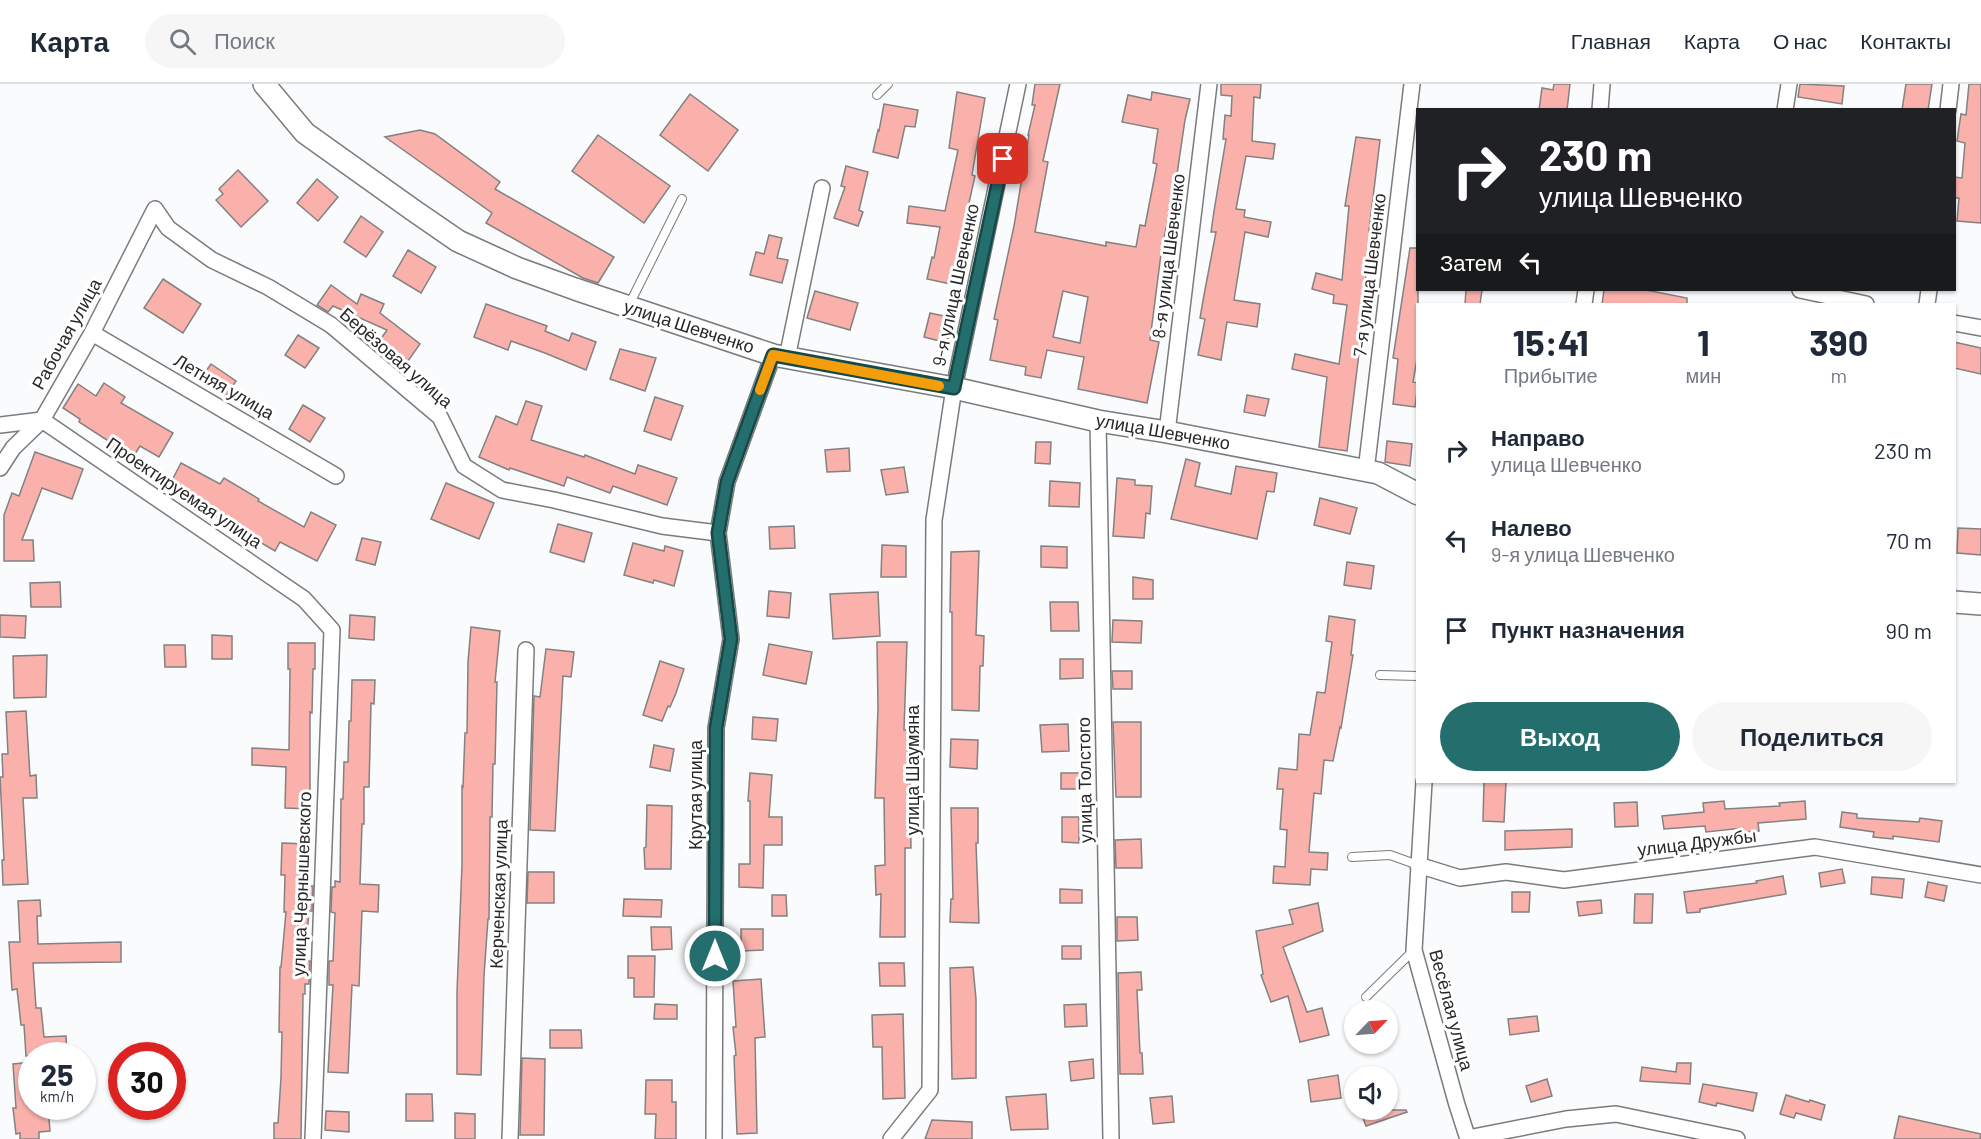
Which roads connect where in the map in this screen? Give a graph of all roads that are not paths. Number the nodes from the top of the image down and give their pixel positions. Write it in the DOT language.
graph roads {
  1 [pos="264,84"];
  2 [pos="888,84"];
  3 [pos="1018,84"];
  4 [pos="1209,84"];
  5 [pos="1412,84"];
  6 [pos="1602,84"];
  7 [pos="1789,84"];
  8 [pos="1951,84"];
  9 [pos="877,95"];
  10 [pos="1600,108"];
  11 [pos="1785,108"];
  12 [pos="1948,108"];
  13 [pos="822,188"];
  14 [pos="682,200"];
  15 [pos="155,209"];
  16 [pos="1805,291"];
  17 [pos="1861,303"];
  18 [pos="628,308"];
  19 [pos="1956,323"];
  20 [pos="1981,328"];
  21 [pos="92,333"];
  22 [pos="780,357"];
  23 [pos="954,388"];
  24 [pos="42,420"];
  25 [pos="1098,421"];
  26 [pos="0,425"];
  27 [pos="1167,432"];
  28 [pos="0,468"];
  29 [pos="1366,471"];
  30 [pos="336,476"];
  31 [pos="1416,493"];
  32 [pos="718,533"];
  33 [pos="1956,602"];
  34 [pos="1981,604"];
  35 [pos="333,630"];
  36 [pos="526,650"];
  37 [pos="1380,675"];
  38 [pos="1416,676"];
  39 [pos="1424,783"];
  40 [pos="1352,857"];
  41 [pos="1418,865"];
  42 [pos="1981,875"];
  43 [pos="1414,950"];
  44 [pos="1366,997"];
  45 [pos="1468,1138"];
  46 [pos="313,1139"];
  47 [pos="510,1139"];
  48 [pos="714,1139"];
  49 [pos="891,1139"];
  50 [pos="1111,1139"];
  51 [pos="1737,1139"];
  1 -- 18 [label="main road, улица Шевченко"];
  2 -- 9 [label="lane"];
  3 -- 23 [label="street, 9-я улица Шевченко"];
  4 -- 27 [label="street, 8-я улица Шевченко"];
  5 -- 29 [label="street, 7-я улица Шевченко"];
  6 -- 10 [label="street"];
  7 -- 11 [label="street"];
  8 -- 12 [label="street"];
  13 -- 22 [label="street, Крутая улица"];
  14 -- 18 [label="lane"];
  15 -- 21 [label="street, Рабочая улица"];
  15 -- 32 [label="street, Берёзовая улица"];
  16 -- 17 [label="street"];
  18 -- 22 [label="main road, улица Шевченко"];
  19 -- 20 [label="street"];
  21 -- 24 [label="street, Рабочая улица"];
  21 -- 30 [label="street, Летняя улица"];
  22 -- 23 [label="main road, улица Шевченко"];
  22 -- 32 [label="street, Крутая улица"];
  23 -- 25 [label="main road, улица Шевченко"];
  23 -- 49 [label="street, улица Шаумяна"];
  24 -- 26 [label="street"];
  24 -- 28 [label="street, Рабочая улица"];
  24 -- 35 [label="street, Проектируемая улица"];
  25 -- 27 [label="main road, улица Шевченко"];
  25 -- 50 [label="street, улица Толстого"];
  27 -- 29 [label="main road, улица Шевченко"];
  29 -- 31 [label="main road, улица Шевченко"];
  32 -- 48 [label="street, Крутая улица"];
  33 -- 34 [label="main road"];
  35 -- 46 [label="street, улица Чернышевского"];
  36 -- 47 [label="street, Керченская улица"];
  37 -- 38 [label="lane"];
  39 -- 41 [label="street, Весёлая улица"];
  40 -- 41 [label="lane"];
  41 -- 42 [label="street, улица Дружбы"];
  41 -- 43 [label="street, Весёлая улица"];
  43 -- 44 [label="lane"];
  43 -- 45 [label="street, Весёлая улица"];
  45 -- 51 [label="street"];
}
